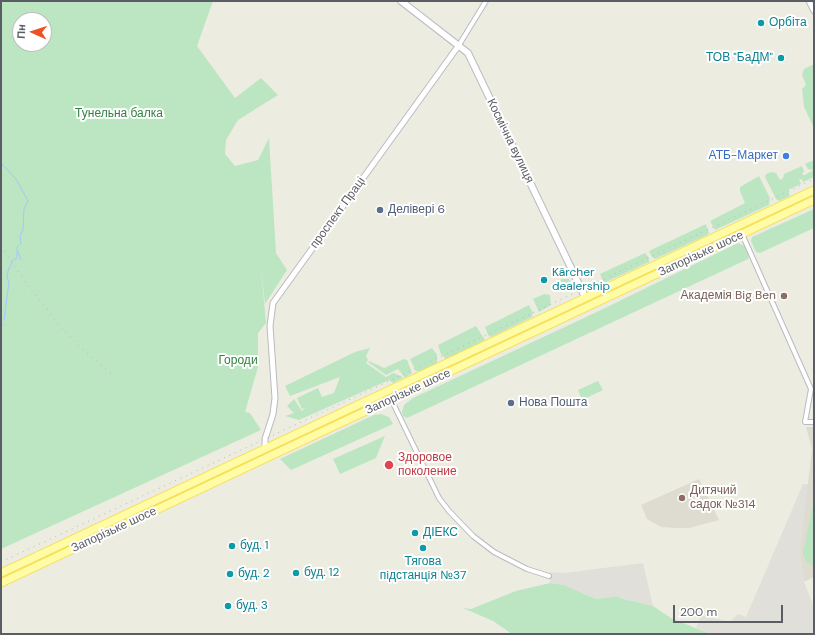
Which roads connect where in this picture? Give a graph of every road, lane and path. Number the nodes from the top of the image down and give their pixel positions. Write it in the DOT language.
graph roads {
  1 [pos="401,1"];
  2 [pos="486,1"];
  3 [pos="809,1"];
  4 [pos="814,11"];
  5 [pos="459,45"];
  6 [pos="814,190"];
  7 [pos="814,200"];
  8 [pos="742,234"];
  9 [pos="585,297"];
  10 [pos="590,306"];
  11 [pos="388,391"];
  12 [pos="392,399"];
  13 [pos="814,422"];
  14 [pos="265,449"];
  15 [pos="270,457"];
  16 [pos="1,573"];
  17 [pos="549,576"];
  18 [pos="1,583"];
  1 -- 5 [label="main road, Космічна вулиця"];
  2 -- 5 [label="street, проспект Праці"];
  3 -- 4 [label="street"];
  5 -- 9 [label="main road, Космічна вулиця"];
  5 -- 14 [label="street, проспект Праці"];
  6 -- 9 [label="main road, Запорізьке шосе"];
  7 -- 8 [label="main road, Запорізьке шосе"];
  8 -- 10 [label="main road, Запорізьке шосе"];
  8 -- 13 [label="street"];
  9 -- 10 [label="main road, Космічна вулиця"];
  9 -- 11 [label="main road, Запорізьке шосе"];
  10 -- 12 [label="main road, Запорізьке шосе"];
  11 -- 12 [label="main road"];
  11 -- 14 [label="main road, Запорізьке шосе"];
  12 -- 15 [label="main road, Запорізьке шосе"];
  12 -- 17 [label="street"];
  14 -- 15 [label="main road"];
  14 -- 16 [label="main road, Запорізьке шосе"];
  15 -- 18 [label="main road, Запорізьке шосе"];
}
